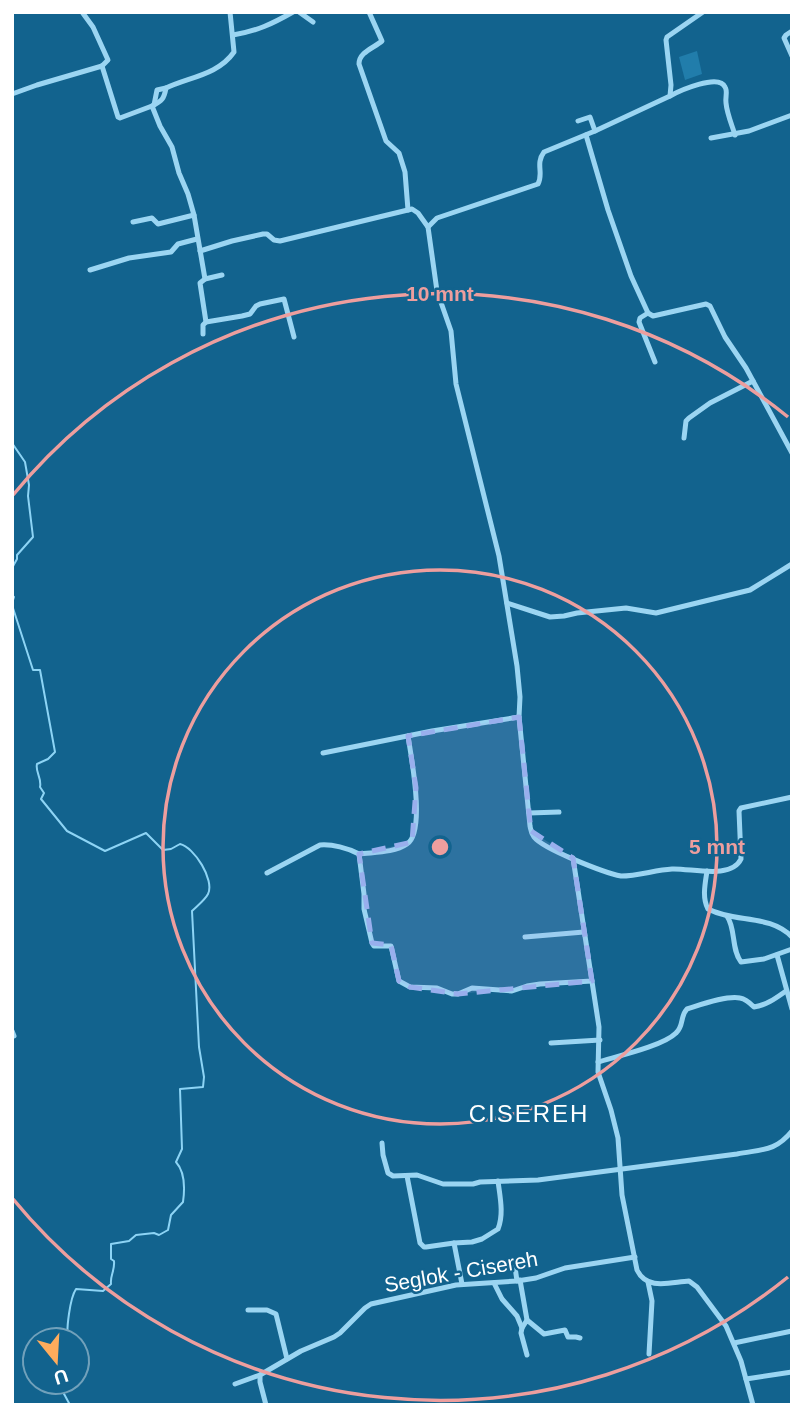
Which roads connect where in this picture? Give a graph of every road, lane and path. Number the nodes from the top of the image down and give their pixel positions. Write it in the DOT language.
graph roads {
  1 [pos="82,12"];
  2 [pos="230,12"];
  3 [pos="293,12"];
  4 [pos="299,12"];
  5 [pos="369,12"];
  6 [pos="703,12"];
  7 [pos="313,22"];
  8 [pos="792,31"];
  9 [pos="233,35"];
  10 [pos="792,56"];
  11 [pos="102,66"];
  12 [pos="12,94"];
  13 [pos="670,96"];
  14 [pos="153,106"];
  15 [pos="792,114"];
  16 [pos="579,121"];
  17 [pos="595,131"];
  18 [pos="586,135"];
  19 [pos="735,135"];
  20 [pos="711,138"];
  21 [pos="408,210"];
  22 [pos="194,215"];
  23 [pos="133,222"];
  24 [pos="428,227"];
  25 [pos="197,239"];
  26 [pos="200,251"];
  27 [pos="90,270"];
  28 [pos="222,275"];
  29 [pos="205,279"];
  30 [pos="648,313"];
  31 [pos="206,322"];
  32 [pos="203,334"];
  33 [pos="294,337"];
  34 [pos="655,362"];
  35 [pos="753,382"];
  36 [pos="684,439"];
  37 [pos="792,453"];
  38 [pos="792,565"];
  39 [pos="507,603"];
  40 [pos="519,717"];
  41 [pos="408,736"];
  42 [pos="324,753"];
  43 [pos="792,797"];
  44 [pos="559,812"];
  45 [pos="529,813"];
  46 [pos="359,854"];
  47 [pos="573,858"];
  48 [pos="707,871"];
  49 [pos="267,873"];
  50 [pos="727,916"];
  51 [pos="584,932"];
  52 [pos="525,937"];
  53 [pos="792,937"];
  54 [pos="792,949"];
  55 [pos="777,955"];
  56 [pos="592,981"];
  57 [pos="786,991"];
  58 [pos="790,1010"];
  59 [pos="600,1040"];
  60 [pos="551,1043"];
  61 [pos="598,1062"];
  62 [pos="792,1131"];
  63 [pos="382,1143"];
  64 [pos="620,1168"];
  65 [pos="407,1176"];
  66 [pos="498,1181"];
  67 [pos="454,1243"];
  68 [pos="635,1257"];
  69 [pos="515,1267"];
  70 [pos="518,1281"];
  71 [pos="648,1282"];
  72 [pos="494,1283"];
  73 [pos="462,1284"];
  74 [pos="248,1310"];
  75 [pos="527,1320"];
  76 [pos="522,1328"];
  77 [pos="792,1331"];
  78 [pos="580,1338"];
  79 [pos="734,1343"];
  80 [pos="649,1354"];
  81 [pos="527,1356"];
  82 [pos="287,1359"];
  83 [pos="792,1372"];
  84 [pos="260,1375"];
  85 [pos="746,1379"];
  86 [pos="235,1384"];
  87 [pos="266,1405"];
  88 [pos="753,1405"];
  1 -- 11 [label="street"];
  2 -- 9 [label="street"];
  3 -- 9 [label="street"];
  4 -- 7 [label="street"];
  5 -- 21 [label="street"];
  6 -- 13 [label="street"];
  8 -- 10 [label="street"];
  9 -- 14 [label="street"];
  11 -- 12 [label="street"];
  11 -- 14 [label="street"];
  13 -- 17 [label="street"];
  13 -- 19 [label="street"];
  14 -- 22 [label="street"];
  15 -- 19 [label="street"];
  16 -- 17 [label="street"];
  17 -- 18 [label="street"];
  18 -- 24 [label="street"];
  18 -- 30 [label="street"];
  19 -- 20 [label="street"];
  21 -- 24 [label="street"];
  21 -- 26 [label="street"];
  22 -- 23 [label="street"];
  22 -- 25 [label="street"];
  24 -- 39 [label="street"];
  25 -- 26 [label="street"];
  25 -- 27 [label="street"];
  26 -- 29 [label="street"];
  28 -- 29 [label="street"];
  29 -- 31 [label="street"];
  30 -- 34 [label="street"];
  30 -- 35 [label="street"];
  31 -- 32 [label="street"];
  31 -- 33 [label="street"];
  35 -- 36 [label="street"];
  35 -- 37 [label="street"];
  38 -- 39 [label="street"];
  39 -- 40 [label="street"];
  40 -- 41 [label="street"];
  40 -- 45 [label="street"];
  41 -- 42 [label="street"];
  41 -- 46 [label="street"];
  43 -- 48 [label="street"];
  44 -- 45 [label="street"];
  45 -- 47 [label="street"];
  46 -- 49 [label="street"];
  46 -- 56 [label="street"];
  47 -- 48 [label="street"];
  47 -- 51 [label="street"];
  48 -- 50 [label="street"];
  50 -- 53 [label="street"];
  50 -- 55 [label="street"];
  51 -- 52 [label="street"];
  51 -- 56 [label="street"];
  54 -- 55 [label="street"];
  55 -- 57 [label="street"];
  56 -- 59 [label="street"];
  57 -- 58 [label="street"];
  57 -- 61 [label="street"];
  59 -- 60 [label="street"];
  59 -- 61 [label="street"];
  61 -- 64 [label="street"];
  62 -- 64 [label="street"];
  63 -- 65 [label="street"];
  64 -- 66 [label="street"];
  64 -- 68 [label="street"];
  65 -- 66 [label="street"];
  65 -- 67 [label="street"];
  66 -- 67 [label="street"];
  67 -- 73 [label="street"];
  68 -- 70 [label="street, Seglok - Cisereh"];
  68 -- 71 [label="street"];
  69 -- 70 [label="street"];
  70 -- 72 [label="street, Seglok - Cisereh"];
  70 -- 75 [label="street"];
  71 -- 79 [label="street"];
  71 -- 80 [label="street"];
  72 -- 73 [label="street, Seglok - Cisereh"];
  72 -- 76 [label="street"];
  73 -- 82 [label="street, Seglok - Cisereh"];
  74 -- 82 [label="street"];
  75 -- 76 [label="street"];
  75 -- 78 [label="street"];
  76 -- 81 [label="street"];
  77 -- 79 [label="street"];
  79 -- 85 [label="street"];
  82 -- 84 [label="street, Seglok - Cisereh"];
  83 -- 85 [label="street"];
  84 -- 86 [label="street, Seglok - Cisereh"];
  84 -- 87 [label="street"];
  85 -- 88 [label="street"];
}
